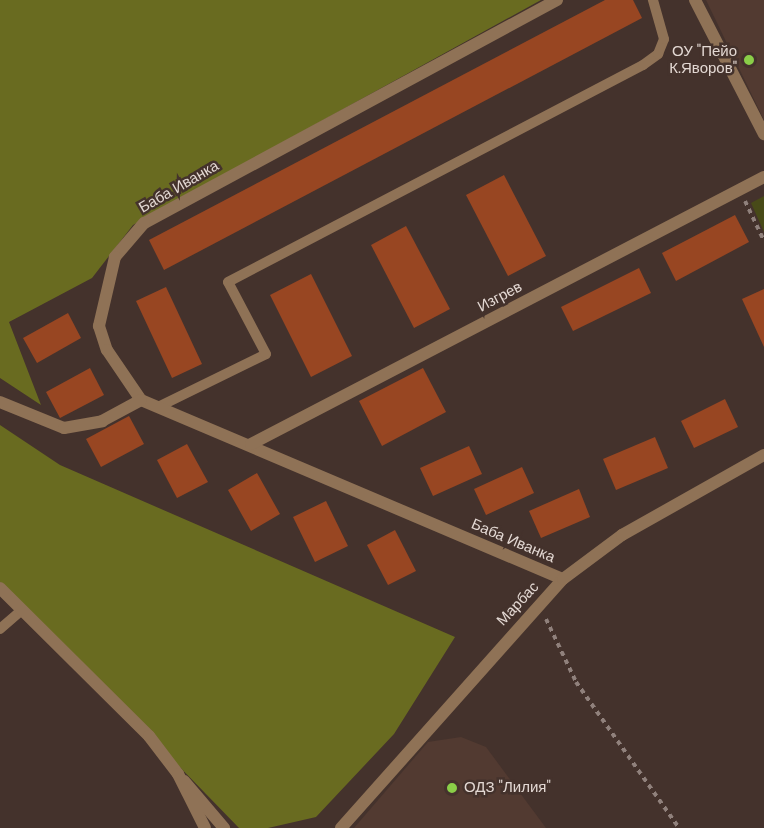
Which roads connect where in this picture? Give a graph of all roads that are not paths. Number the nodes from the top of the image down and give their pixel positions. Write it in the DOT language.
graph roads {
  1 [pos="557,0"];
  2 [pos="653,0"];
  3 [pos="695,0"];
  4 [pos="764,134"];
  5 [pos="764,177"];
  6 [pos="141,400"];
  7 [pos="0,402"];
  8 [pos="158,407"];
  9 [pos="250,444"];
  10 [pos="764,455"];
  11 [pos="563,579"];
  12 [pos="0,588"];
  13 [pos="22,610"];
  14 [pos="0,629"];
  15 [pos="178,774"];
  16 [pos="205,828"];
  17 [pos="224,828"];
  18 [pos="341,828"];
  1 -- 6 [label="street, Баба Иванка"];
  2 -- 8 [label="lane"];
  3 -- 4 [label="street"];
  5 -- 9 [label="street, Изгрев"];
  6 -- 7 [label="street"];
  6 -- 8 [label="street, Баба Иванка"];
  8 -- 9 [label="street, Баба Иванка"];
  9 -- 11 [label="street, Баба Иванка"];
  10 -- 11 [label="street, Марбас"];
  11 -- 18 [label="street, Марбас"];
  12 -- 13 [label="street"];
  13 -- 14 [label="lane"];
  13 -- 15 [label="street"];
  15 -- 16 [label="street"];
  15 -- 17 [label="street"];
}
